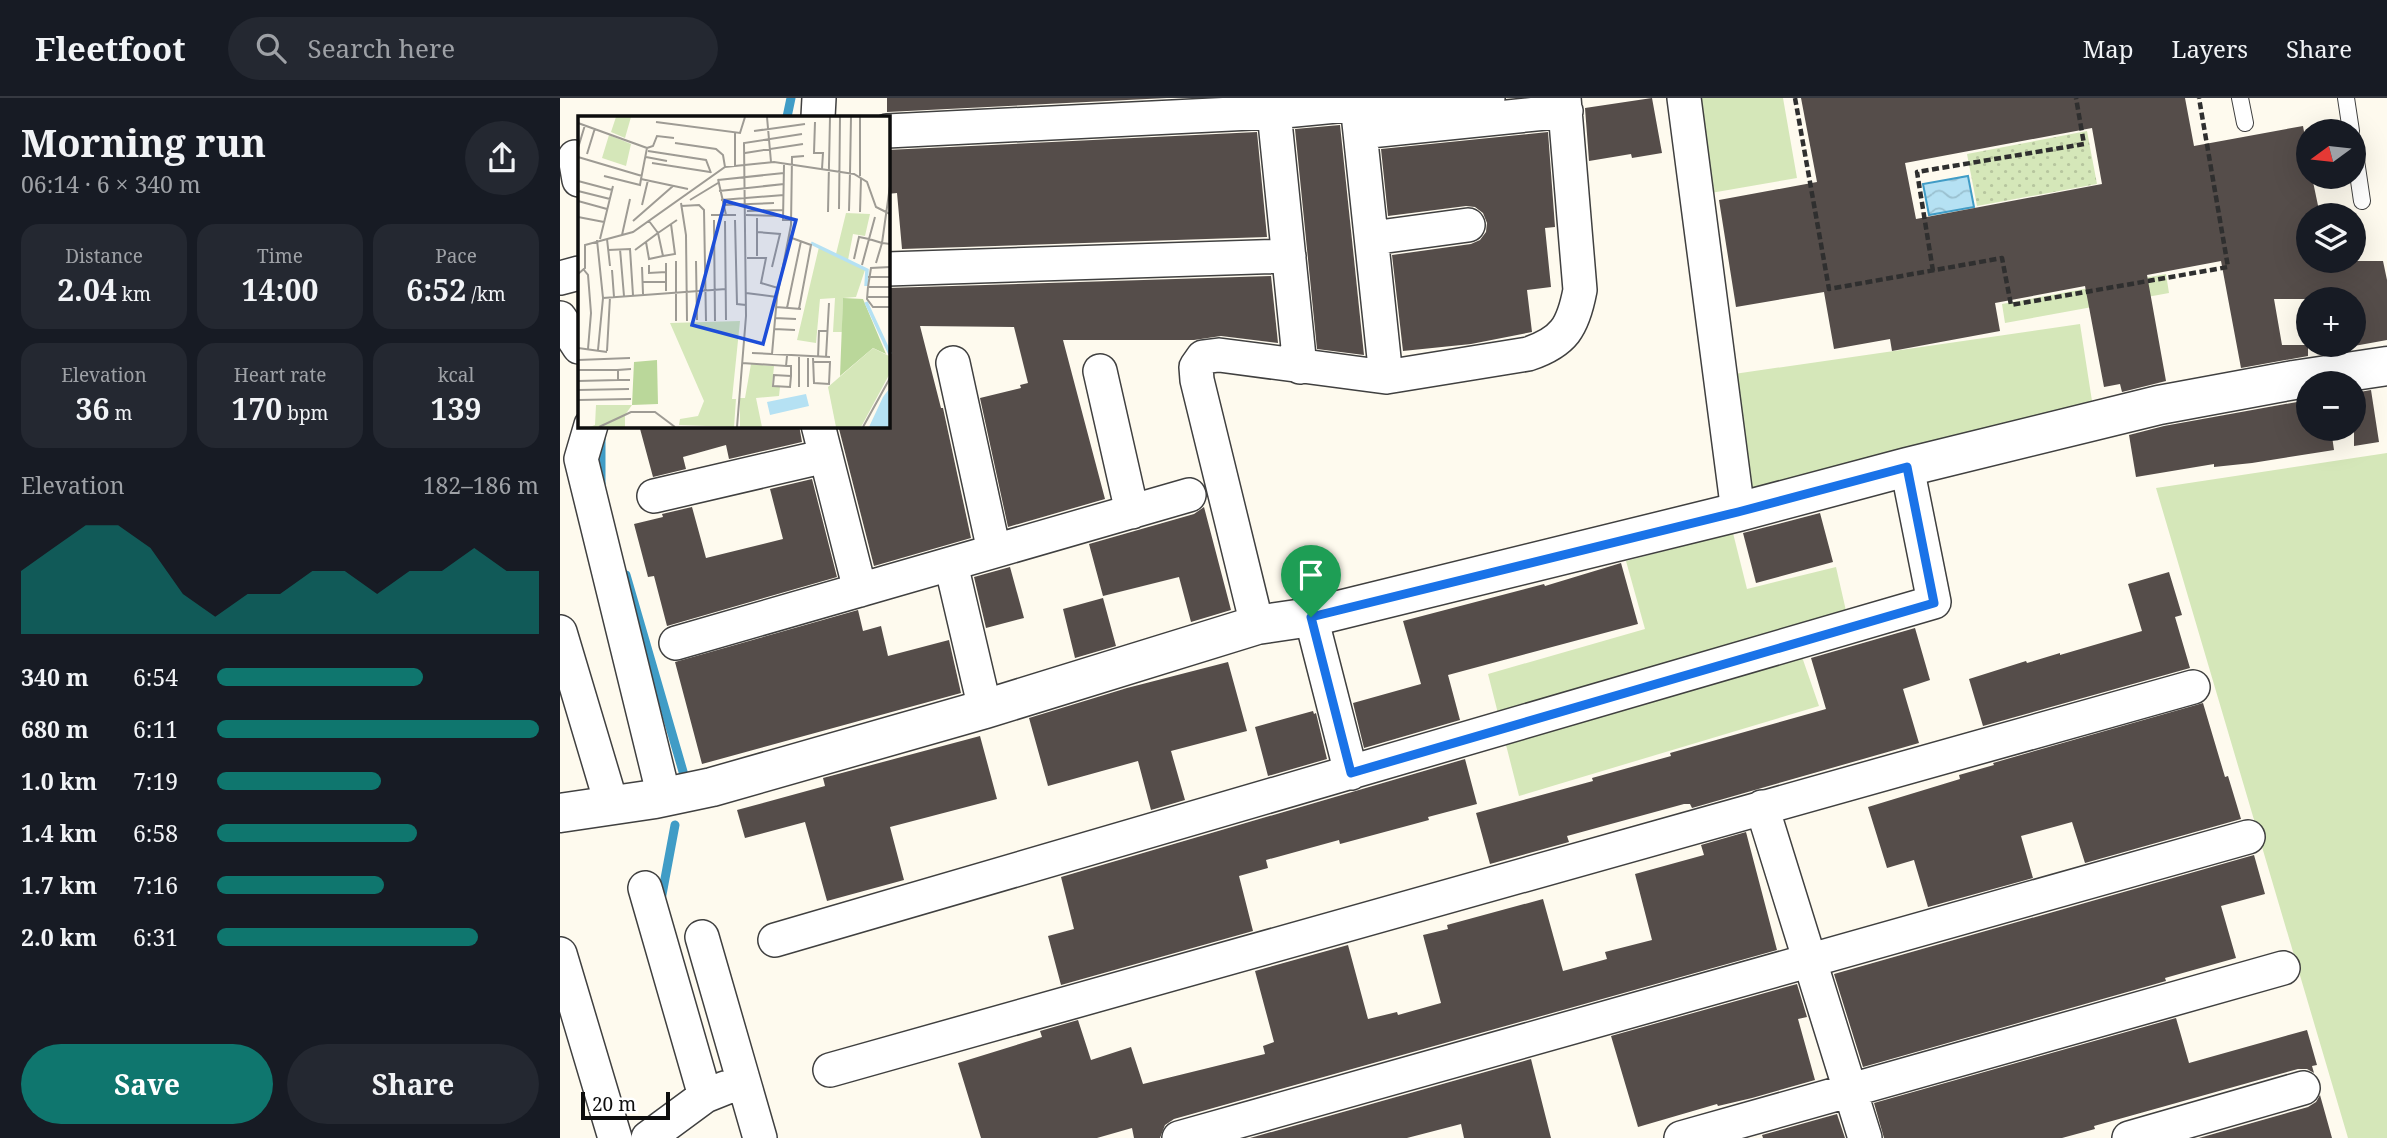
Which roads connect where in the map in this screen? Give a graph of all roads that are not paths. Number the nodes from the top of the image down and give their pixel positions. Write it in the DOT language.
graph roads {
  1 [pos="819,98"];
  2 [pos="1488,98"];
  3 [pos="1684,98"];
  4 [pos="2240,98"];
  5 [pos="2346,98"];
  6 [pos="1565,105"];
  7 [pos="1274,113"];
  8 [pos="818,116"];
  9 [pos="1358,118"];
  10 [pos="2349,119"];
  11 [pos="2245,123"];
  12 [pos="889,131"];
  13 [pos="2360,189"];
  14 [pos="2362,201"];
  15 [pos="1468,225"];
  16 [pos="1372,238"];
  17 [pos="1289,256"];
  18 [pos="889,269"];
  19 [pos="578,274"];
  20 [pos="560,278"];
  21 [pos="560,318"];
  22 [pos="578,345"];
  23 [pos="953,363"];
  24 [pos="2387,366"];
  25 [pos="1300,367"];
  26 [pos="1100,370"];
  27 [pos="1386,377"];
  28 [pos="589,427"];
  29 [pos="821,441"];
  30 [pos="1907,467"];
  31 [pos="1189,495"];
  32 [pos="654,496"];
  33 [pos="1132,512"];
  34 [pos="1738,512"];
  35 [pos="994,551"];
  36 [pos="951,564"];
  37 [pos="860,590"];
  38 [pos="1311,617"];
  39 [pos="1258,625"];
  40 [pos="560,632"];
  41 [pos="676,643"];
  42 [pos="2193,687"];
  43 [pos="985,709"];
  44 [pos="1351,773"];
  45 [pos="664,797"];
  46 [pos="611,806"];
  47 [pos="1762,807"];
  48 [pos="560,813"];
  49 [pos="2248,838"];
  50 [pos="645,888"];
  51 [pos="702,937"];
  52 [pos="775,940"];
  53 [pos="560,954"];
  54 [pos="1810,961"];
  55 [pos="2283,968"];
  56 [pos="830,1070"];
  57 [pos="743,1081"];
  58 [pos="2304,1088"];
  59 [pos="1851,1091"];
  60 [pos="705,1096"];
  61 [pos="615,1138"];
  62 [pos="648,1138"];
  63 [pos="760,1138"];
  64 [pos="1179,1138"];
  65 [pos="1681,1138"];
  66 [pos="1865,1138"];
  67 [pos="2129,1138"];
  1 -- 8 [label="street"];
  2 -- 9 [label="street"];
  3 -- 34 [label="street"];
  4 -- 11 [label="lane"];
  5 -- 10 [label="lane"];
  6 -- 9 [label="street"];
  6 -- 27 [label="street"];
  7 -- 9 [label="street"];
  7 -- 12 [label="street"];
  7 -- 17 [label="street"];
  9 -- 16 [label="street"];
  13 -- 14 [label="lane"];
  15 -- 16 [label="street"];
  16 -- 27 [label="street"];
  17 -- 18 [label="street"];
  17 -- 25 [label="street"];
  19 -- 20 [label="street"];
  21 -- 22 [label="street"];
  23 -- 35 [label="street"];
  24 -- 30 [label="street"];
  25 -- 27 [label="street"];
  25 -- 39 [label="street"];
  26 -- 33 [label="street"];
  28 -- 45 [label="street"];
  29 -- 32 [label="street"];
  29 -- 37 [label="street"];
  30 -- 34 [label="street"];
  30 -- 44 [label="street"];
  31 -- 33 [label="street"];
  33 -- 35 [label="street"];
  34 -- 38 [label="street"];
  35 -- 36 [label="street"];
  36 -- 37 [label="street"];
  36 -- 43 [label="street"];
  37 -- 41 [label="street"];
  38 -- 39 [label="street"];
  38 -- 44 [label="street"];
  39 -- 43 [label="street"];
  40 -- 46 [label="street"];
  42 -- 47 [label="street"];
  43 -- 45 [label="street"];
  44 -- 52 [label="street"];
  45 -- 46 [label="street"];
  46 -- 48 [label="street"];
  47 -- 54 [label="street"];
  47 -- 56 [label="street"];
  49 -- 54 [label="street"];
  50 -- 60 [label="street"];
  51 -- 57 [label="street"];
  53 -- 61 [label="street"];
  54 -- 59 [label="street"];
  54 -- 64 [label="street"];
  55 -- 59 [label="street"];
  57 -- 60 [label="street"];
  57 -- 63 [label="street"];
  58 -- 67 [label="street"];
  59 -- 65 [label="street"];
  59 -- 66 [label="street"];
  60 -- 62 [label="street"];
}
